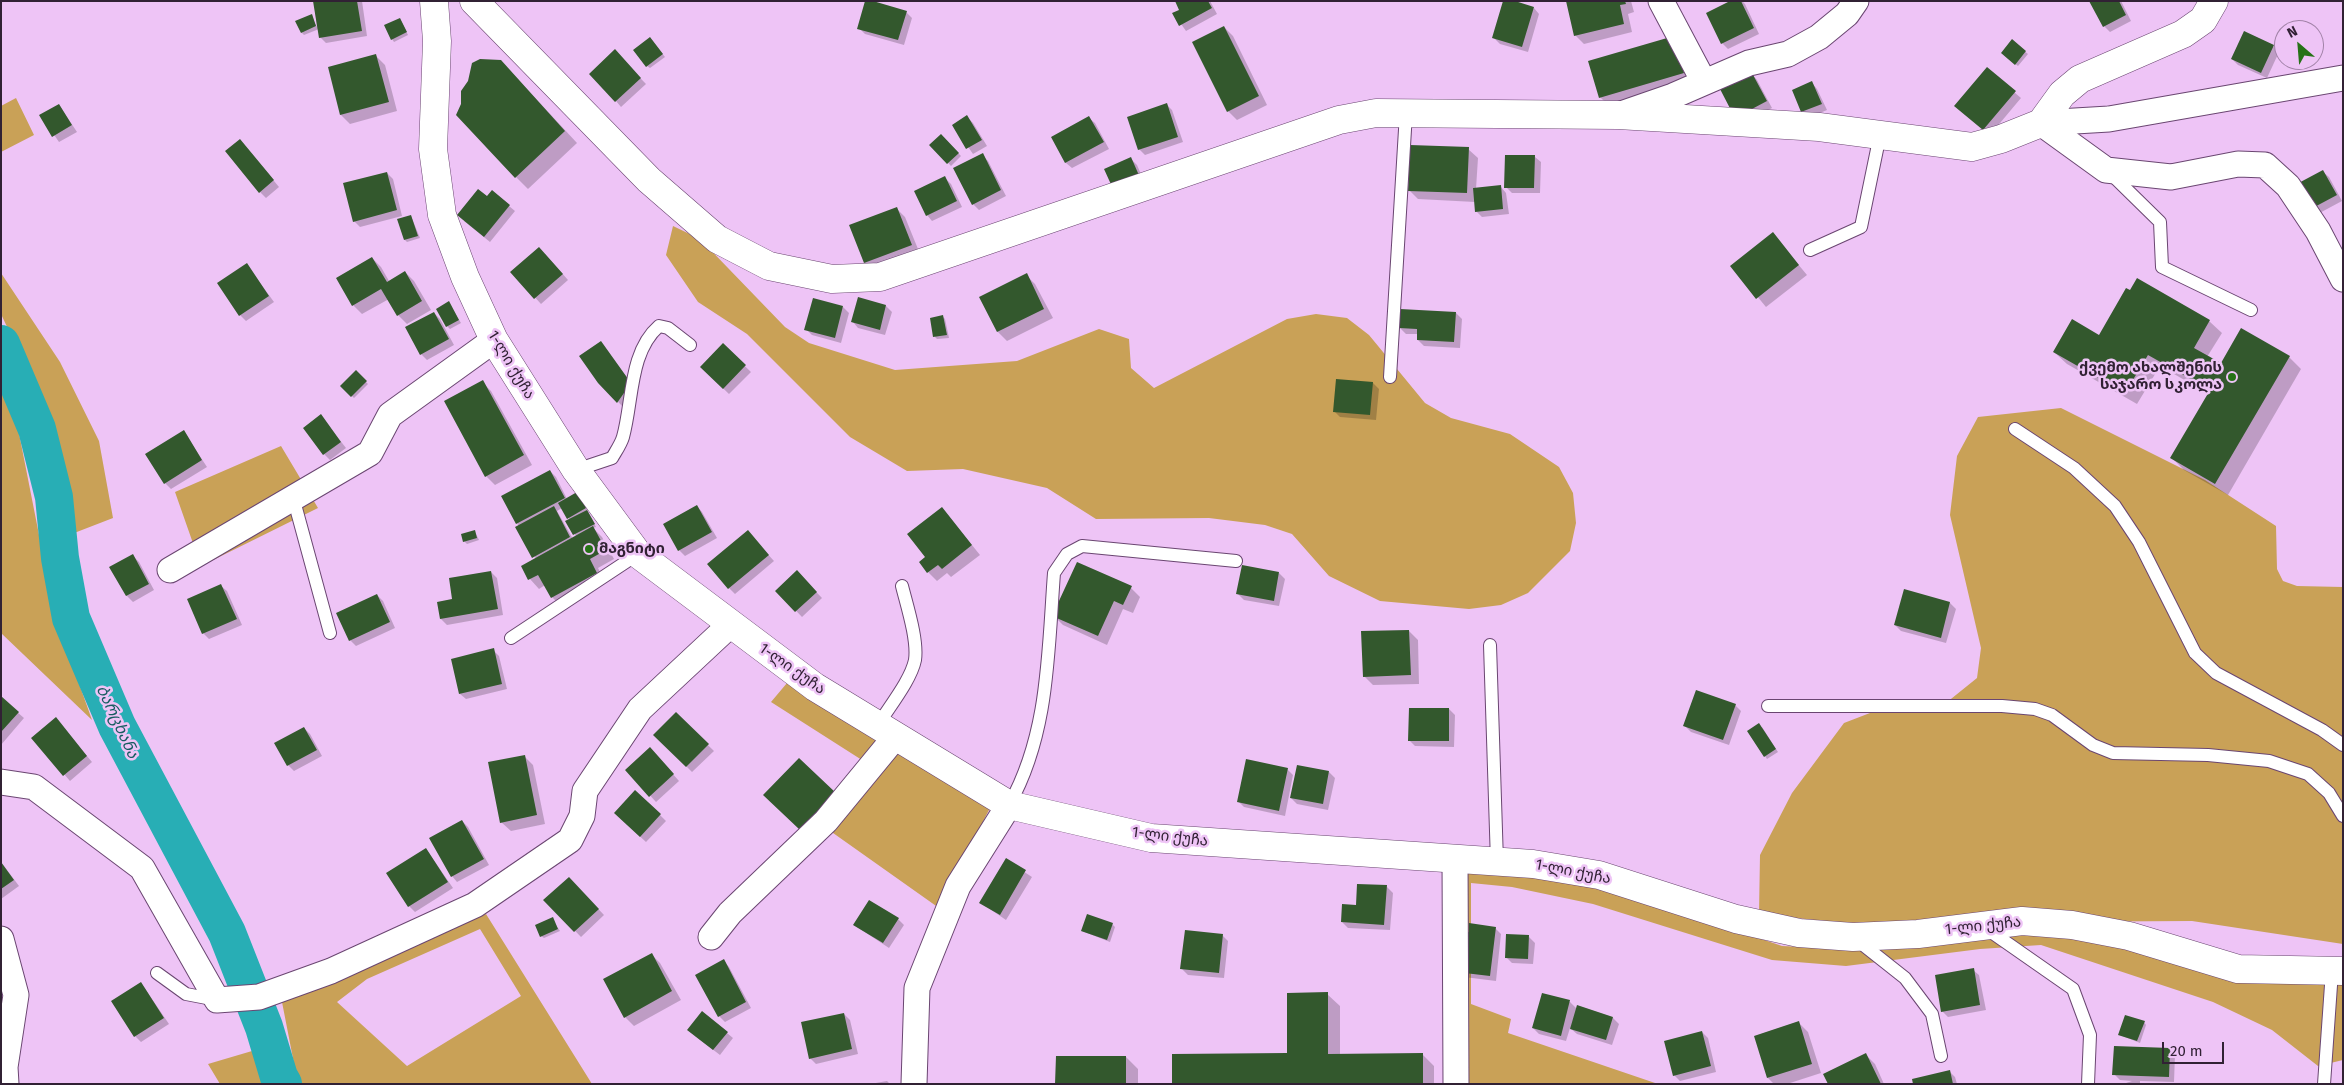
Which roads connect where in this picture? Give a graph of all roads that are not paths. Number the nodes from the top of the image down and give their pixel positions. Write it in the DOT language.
graph roads {
  1 [pos="434,1"];
  2 [pos="474,1"];
  3 [pos="1660,1"];
  4 [pos="1856,1"];
  5 [pos="2214,1"];
  6 [pos="2343,78"];
  7 [pos="1704,82"];
  8 [pos="1406,114"];
  9 [pos="1618,115"];
  10 [pos="2041,123"];
  11 [pos="1880,135"];
  12 [pos="2106,170"];
  13 [pos="1810,250"];
  14 [pos="2343,279"];
  15 [pos="2251,310"];
  16 [pos="494,340"];
  17 [pos="690,345"];
  18 [pos="1390,377"];
  19 [pos="2015,429"];
  20 [pos="576,470"];
  21 [pos="293,497"];
  22 [pos="638,554"];
  23 [pos="1236,561"];
  24 [pos="170,570"];
  25 [pos="902,586"];
  26 [pos="730,625"];
  27 [pos="330,633"];
  28 [pos="511,638"];
  29 [pos="1490,645"];
  30 [pos="1768,706"];
  31 [pos="887,731"];
  32 [pos="2343,745"];
  33 [pos="1,782"];
  34 [pos="1009,805"];
  35 [pos="2343,816"];
  36 [pos="1455,859"];
  37 [pos="1497,862"];
  38 [pos="1981,924"];
  39 [pos="711,937"];
  40 [pos="1853,937"];
  41 [pos="1,939"];
  42 [pos="2338,971"];
  43 [pos="156,972"];
  44 [pos="217,1000"];
  45 [pos="1941,1056"];
  46 [pos="6,1084"];
  47 [pos="914,1084"];
  48 [pos="1456,1084"];
  49 [pos="2088,1084"];
  50 [pos="2324,1084"];
  1 -- 16 [label="street, 1-ლი ქუჩა"];
  2 -- 8 [label="street"];
  3 -- 7 [label="street"];
  4 -- 7 [label="street"];
  5 -- 10 [label="street"];
  6 -- 10 [label="street"];
  7 -- 9 [label="street"];
  8 -- 9 [label="street"];
  8 -- 18 [label="lane"];
  9 -- 11 [label="street"];
  10 -- 11 [label="street"];
  10 -- 12 [label="street"];
  11 -- 13 [label="lane"];
  12 -- 14 [label="street"];
  12 -- 15 [label="lane"];
  16 -- 20 [label="street, 1-ლი ქუჩა"];
  16 -- 21 [label="street"];
  17 -- 20 [label="lane"];
  19 -- 32 [label="lane"];
  20 -- 22 [label="street, 1-ლი ქუჩა"];
  21 -- 24 [label="street"];
  21 -- 27 [label="lane"];
  22 -- 26 [label="street, 1-ლი ქუჩა"];
  22 -- 28 [label="lane"];
  23 -- 34 [label="lane"];
  25 -- 31 [label="lane"];
  26 -- 31 [label="street, 1-ლი ქუჩა"];
  26 -- 44 [label="street"];
  29 -- 37 [label="lane"];
  30 -- 35 [label="lane"];
  31 -- 34 [label="street, 1-ლი ქუჩა"];
  31 -- 39 [label="street"];
  33 -- 44 [label="street"];
  34 -- 36 [label="street, 1-ლი ქუჩა"];
  34 -- 47 [label="street"];
  36 -- 37 [label="street, 1-ლი ქუჩა"];
  36 -- 48 [label="street"];
  37 -- 40 [label="street, 1-ლი ქუჩა"];
  38 -- 40 [label="street, 1-ლი ქუჩა"];
  38 -- 42 [label="street, 1-ლი ქუჩა"];
  38 -- 49 [label="lane"];
  40 -- 45 [label="lane"];
  41 -- 46 [label="street"];
  42 -- 50 [label="lane"];
  43 -- 44 [label="lane"];
}
